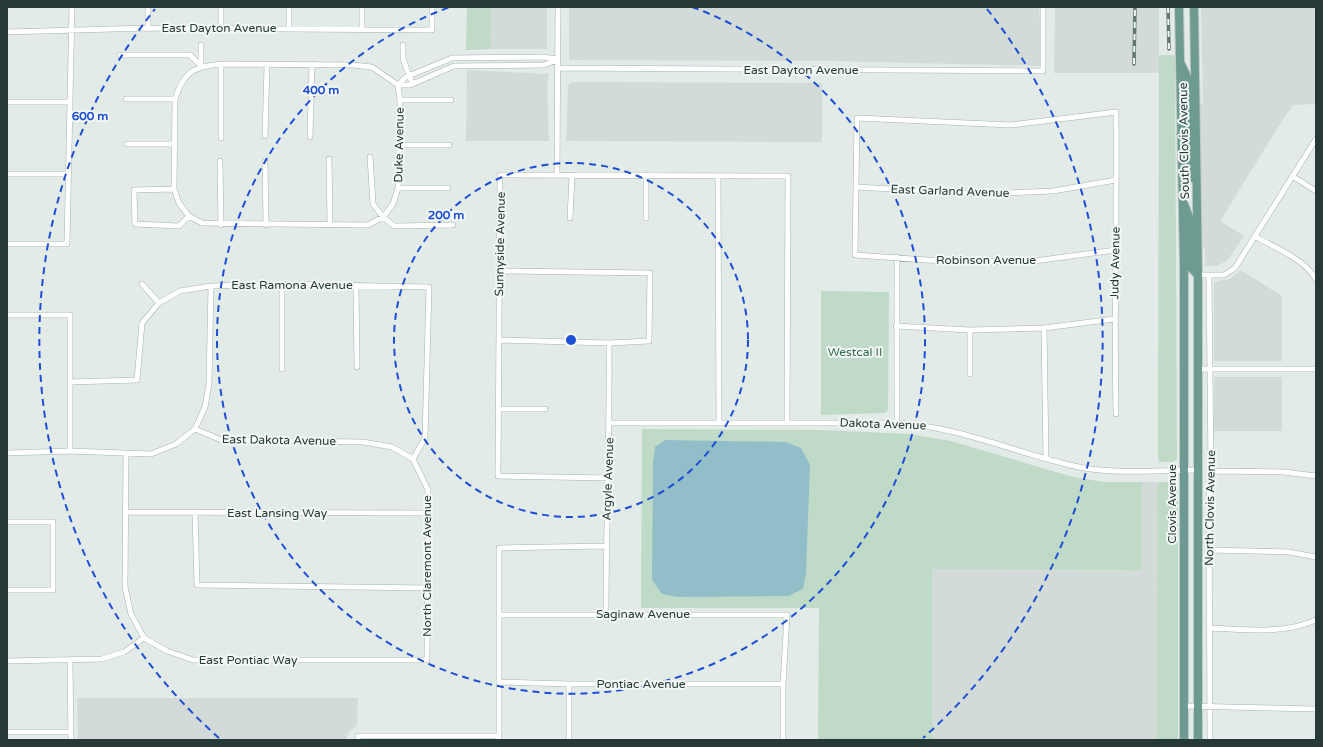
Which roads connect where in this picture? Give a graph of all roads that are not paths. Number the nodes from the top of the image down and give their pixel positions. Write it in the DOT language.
graph roads {
  1 [pos="72,7"];
  2 [pos="148,7"];
  3 [pos="220,7"];
  4 [pos="289,7"];
  5 [pos="362,7"];
  6 [pos="432,7"];
  7 [pos="558,7"];
  8 [pos="1043,7"];
  9 [pos="1179,7"];
  10 [pos="1194,7"];
  11 [pos="148,28"];
  12 [pos="221,28"];
  13 [pos="288,28"];
  14 [pos="362,29"];
  15 [pos="72,30"];
  16 [pos="7,32"];
  17 [pos="201,45"];
  18 [pos="403,45"];
  19 [pos="120,55"];
  20 [pos="558,59"];
  21 [pos="1180,62"];
  22 [pos="221,64"];
  23 [pos="312,64"];
  24 [pos="267,65"];
  25 [pos="201,66"];
  26 [pos="558,68"];
  27 [pos="409,76"];
  28 [pos="412,83"];
  29 [pos="398,85"];
  30 [pos="126,99"];
  31 [pos="175,99"];
  32 [pos="400,100"];
  33 [pos="451,100"];
  34 [pos="7,102"];
  35 [pos="69,102"];
  36 [pos="1181,134"];
  37 [pos="1196,134"];
  38 [pos="266,136"];
  39 [pos="310,137"];
  40 [pos="221,138"];
  41 [pos="1316,139"];
  42 [pos="127,144"];
  43 [pos="175,144"];
  44 [pos="400,145"];
  45 [pos="449,145"];
  46 [pos="370,157"];
  47 [pos="329,159"];
  48 [pos="220,161"];
  49 [pos="266,162"];
  50 [pos="7,174"];
  51 [pos="68,174"];
  52 [pos="557,174"];
  53 [pos="572,175"];
  54 [pos="646,175"];
  55 [pos="718,176"];
  56 [pos="1292,176"];
  57 [pos="1116,180"];
  58 [pos="1197,184"];
  59 [pos="856,187"];
  60 [pos="398,188"];
  61 [pos="448,188"];
  62 [pos="174,189"];
  63 [pos="1316,191"];
  64 [pos="1182,200"];
  65 [pos="189,216"];
  66 [pos="383,217"];
  67 [pos="570,218"];
  68 [pos="646,218"];
  69 [pos="221,225"];
  70 [pos="266,225"];
  71 [pos="330,225"];
  72 [pos="453,225"];
  73 [pos="1256,236"];
  74 [pos="7,244"];
  75 [pos="1116,250"];
  76 [pos="897,257"];
  77 [pos="1184,267"];
  78 [pos="499,271"];
  79 [pos="1198,275"];
  80 [pos="1209,275"];
  81 [pos="1316,279"];
  82 [pos="142,284"];
  83 [pos="282,284"];
  84 [pos="356,285"];
  85 [pos="211,286"];
  86 [pos="159,303"];
  87 [pos="7,315"];
  88 [pos="1114,319"];
  89 [pos="896,326"];
  90 [pos="1044,328"];
  91 [pos="970,330"];
  92 [pos="499,340"];
  93 [pos="609,343"];
  94 [pos="357,367"];
  95 [pos="282,369"];
  96 [pos="1198,369"];
  97 [pos="1209,369"];
  98 [pos="1316,369"];
  99 [pos="970,374"];
  100 [pos="70,382"];
  101 [pos="498,409"];
  102 [pos="545,409"];
  103 [pos="1116,414"];
  104 [pos="719,422"];
  105 [pos="610,423"];
  106 [pos="787,423"];
  107 [pos="897,423"];
  108 [pos="195,429"];
  109 [pos="70,451"];
  110 [pos="7,453"];
  111 [pos="126,453"];
  112 [pos="1046,458"];
  113 [pos="413,459"];
  114 [pos="1184,470"];
  115 [pos="1198,470"];
  116 [pos="1211,471"];
  117 [pos="1316,476"];
  118 [pos="608,478"];
  119 [pos="125,512"];
  120 [pos="195,513"];
  121 [pos="429,513"];
  122 [pos="7,522"];
  123 [pos="606,546"];
  124 [pos="1209,550"];
  125 [pos="1316,557"];
  126 [pos="429,588"];
  127 [pos="7,590"];
  128 [pos="606,614"];
  129 [pos="499,615"];
  130 [pos="1316,620"];
  131 [pos="1209,628"];
  132 [pos="144,638"];
  133 [pos="427,660"];
  134 [pos="7,661"];
  135 [pos="70,661"];
  136 [pos="499,682"];
  137 [pos="569,684"];
  138 [pos="783,684"];
  139 [pos="1184,706"];
  140 [pos="1198,707"];
  141 [pos="1210,707"];
  142 [pos="1316,709"];
  143 [pos="7,732"];
  144 [pos="72,732"];
  145 [pos="358,738"];
  146 [pos="429,738"];
  147 [pos="499,738"];
  148 [pos="71,740"];
  149 [pos="569,740"];
  150 [pos="783,740"];
  151 [pos="1184,740"];
  152 [pos="1198,740"];
  153 [pos="1210,740"];
  1 -- 15 [label="street"];
  2 -- 11 [label="street"];
  3 -- 12 [label="street"];
  4 -- 13 [label="street"];
  5 -- 14 [label="street"];
  6 -- 14 [label="street, East Dayton Avenue"];
  7 -- 20 [label="street"];
  8 -- 26 [label="street, East Dayton Avenue"];
  9 -- 21 [label="main road, South Clovis Avenue"];
  10 -- 37 [label="main road, South Clovis Avenue"];
  11 -- 12 [label="street, East Dayton Avenue"];
  11 -- 15 [label="street, East Dayton Avenue"];
  12 -- 13 [label="street, East Dayton Avenue"];
  13 -- 14 [label="street, East Dayton Avenue"];
  15 -- 16 [label="street, East Dayton Avenue"];
  15 -- 35 [label="street"];
  17 -- 25 [label="street"];
  18 -- 27 [label="street"];
  19 -- 25 [label="street"];
  20 -- 26 [label="street"];
  20 -- 27 [label="street"];
  20 -- 28 [label="street"];
  21 -- 36 [label="main road, South Clovis Avenue"];
  21 -- 37 [label="main road"];
  22 -- 24 [label="street"];
  22 -- 25 [label="street"];
  22 -- 40 [label="street"];
  23 -- 24 [label="street"];
  23 -- 29 [label="street"];
  23 -- 39 [label="street"];
  24 -- 38 [label="street"];
  25 -- 31 [label="street"];
  26 -- 52 [label="street"];
  27 -- 28 [label="street"];
  27 -- 29 [label="street"];
  28 -- 29 [label="street"];
  29 -- 32 [label="street, Duke Avenue"];
  30 -- 31 [label="street"];
  31 -- 43 [label="street"];
  32 -- 33 [label="street"];
  32 -- 44 [label="street, Duke Avenue"];
  34 -- 35 [label="street"];
  35 -- 51 [label="street"];
  36 -- 58 [label="main road"];
  36 -- 64 [label="main road, South Clovis Avenue"];
  37 -- 58 [label="main road, South Clovis Avenue"];
  41 -- 56 [label="street"];
  42 -- 43 [label="street"];
  43 -- 62 [label="street"];
  44 -- 45 [label="street"];
  44 -- 60 [label="street, Duke Avenue"];
  46 -- 66 [label="street"];
  47 -- 71 [label="street"];
  48 -- 69 [label="street"];
  49 -- 70 [label="street"];
  50 -- 51 [label="street"];
  51 -- 74 [label="street"];
  52 -- 53 [label="street"];
  52 -- 78 [label="street, Sunnyside Avenue"];
  53 -- 54 [label="street"];
  53 -- 67 [label="street"];
  54 -- 55 [label="street"];
  54 -- 68 [label="street"];
  55 -- 104 [label="street"];
  55 -- 106 [label="street"];
  56 -- 63 [label="street"];
  56 -- 73 [label="street"];
  57 -- 59 [label="street, East Garland Avenue"];
  57 -- 59 [label="street, Judy Avenue"];
  57 -- 75 [label="street, Judy Avenue"];
  58 -- 79 [label="main road, South Clovis Avenue"];
  59 -- 76 [label="street, Robinson Avenue"];
  60 -- 61 [label="street"];
  60 -- 66 [label="street, Duke Avenue"];
  62 -- 65 [label="street"];
  62 -- 65 [label="street"];
  64 -- 77 [label="main road, South Clovis Avenue"];
  64 -- 79 [label="main road"];
  65 -- 69 [label="street"];
  66 -- 71 [label="street"];
  66 -- 72 [label="street"];
  69 -- 70 [label="street"];
  70 -- 71 [label="street"];
  73 -- 80 [label="street"];
  73 -- 81 [label="street"];
  75 -- 76 [label="street, Robinson Avenue"];
  75 -- 88 [label="street, Judy Avenue"];
  76 -- 89 [label="street"];
  77 -- 114 [label="main road, Clovis Avenue"];
  78 -- 92 [label="street, Sunnyside Avenue"];
  78 -- 93 [label="street"];
  79 -- 80 [label="street"];
  79 -- 96 [label="main road"];
  80 -- 97 [label="street, North Clovis Avenue"];
  82 -- 86 [label="street"];
  83 -- 84 [label="street, East Ramona Avenue"];
  83 -- 85 [label="street, East Ramona Avenue"];
  83 -- 95 [label="street"];
  84 -- 94 [label="street"];
  84 -- 113 [label="street, East Ramona Avenue"];
  85 -- 86 [label="street, East Ramona Avenue"];
  85 -- 108 [label="street"];
  86 -- 100 [label="street, East Ramona Avenue"];
  87 -- 100 [label="street"];
  88 -- 90 [label="street"];
  88 -- 103 [label="street, Judy Avenue"];
  89 -- 91 [label="street"];
  89 -- 107 [label="street"];
  90 -- 91 [label="street"];
  90 -- 112 [label="street"];
  91 -- 99 [label="street"];
  92 -- 93 [label="street"];
  92 -- 101 [label="street, Sunnyside Avenue"];
  93 -- 105 [label="street, Argyle Avenue"];
  96 -- 97 [label="street"];
  96 -- 115 [label="main road"];
  97 -- 98 [label="street"];
  97 -- 116 [label="street, North Clovis Avenue"];
  100 -- 109 [label="street"];
  101 -- 102 [label="street"];
  101 -- 118 [label="street, Sunnyside Avenue"];
  104 -- 105 [label="street, Dakota Avenue"];
  104 -- 106 [label="street, Dakota Avenue"];
  105 -- 118 [label="street, Argyle Avenue"];
  106 -- 107 [label="street, Dakota Avenue"];
  107 -- 112 [label="street, Dakota Avenue"];
  108 -- 111 [label="street"];
  108 -- 113 [label="street, East Dakota Avenue"];
  109 -- 110 [label="street"];
  109 -- 111 [label="street"];
  111 -- 119 [label="street"];
  112 -- 114 [label="street, Dakota Avenue"];
  113 -- 121 [label="street, North Claremont Avenue"];
  114 -- 115 [label="street, Dakota Avenue"];
  114 -- 139 [label="main road, Clovis Avenue"];
  115 -- 140 [label="main road"];
  116 -- 117 [label="street"];
  116 -- 124 [label="street, North Clovis Avenue"];
  118 -- 123 [label="street, Argyle Avenue"];
  119 -- 120 [label="street, East Lansing Way"];
  119 -- 132 [label="street"];
  120 -- 121 [label="street, East Lansing Way"];
  120 -- 126 [label="street"];
  121 -- 126 [label="street, North Claremont Avenue"];
  122 -- 127 [label="street"];
  123 -- 128 [label="street, Argyle Avenue"];
  123 -- 129 [label="street"];
  124 -- 125 [label="street"];
  124 -- 131 [label="street, North Clovis Avenue"];
  126 -- 133 [label="street, North Claremont Avenue"];
  128 -- 129 [label="street, Saginaw Avenue"];
  128 -- 138 [label="street, Saginaw Avenue"];
  129 -- 136 [label="street"];
  130 -- 131 [label="street"];
  131 -- 141 [label="street, North Clovis Avenue"];
  132 -- 133 [label="street, East Pontiac Way"];
  132 -- 135 [label="street"];
  134 -- 135 [label="street"];
  135 -- 144 [label="street"];
  136 -- 137 [label="street, Pontiac Avenue"];
  136 -- 147 [label="street"];
  137 -- 138 [label="street, Pontiac Avenue"];
  137 -- 149 [label="street"];
  138 -- 150 [label="street"];
  139 -- 140 [label="street"];
  139 -- 151 [label="main road, Clovis Avenue"];
  140 -- 141 [label="street"];
  140 -- 152 [label="main road"];
  141 -- 142 [label="street"];
  141 -- 153 [label="street, North Clovis Avenue"];
  143 -- 144 [label="street"];
  144 -- 148 [label="street"];
  145 -- 146 [label="street"];
  146 -- 147 [label="street"];
}
